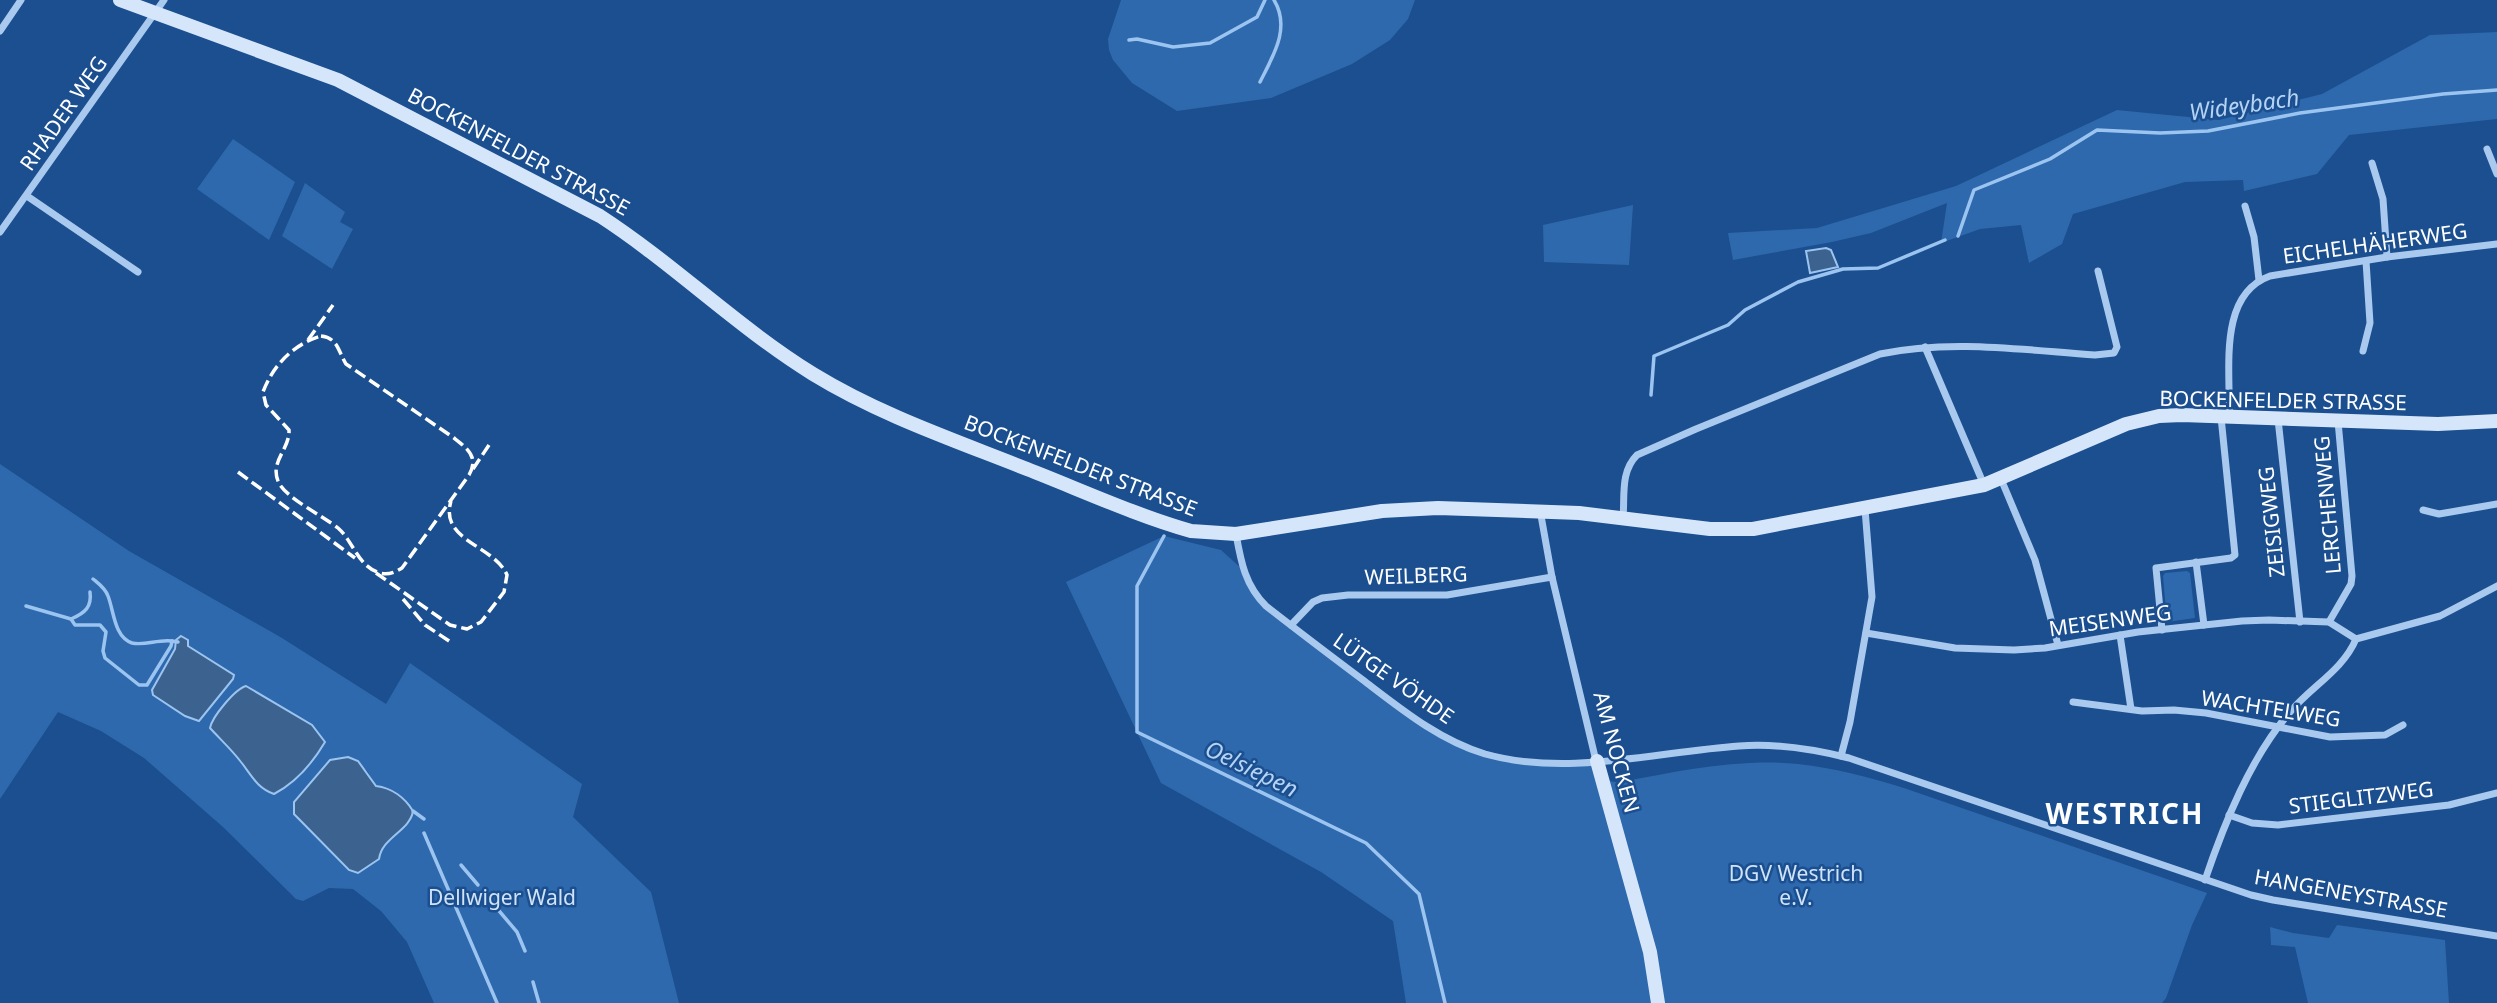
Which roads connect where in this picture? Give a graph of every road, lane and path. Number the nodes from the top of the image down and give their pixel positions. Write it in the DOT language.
graph roads {
  1 [pos="21,0"];
  2 [pos="120,0"];
  3 [pos="164,0"];
  4 [pos="155,13"];
  5 [pos="0,31"];
  6 [pos="2487,149"];
  7 [pos="2372,163"];
  8 [pos="2497,174"];
  9 [pos="27,196"];
  10 [pos="2245,206"];
  11 [pos="0,232"];
  12 [pos="2497,247"];
  13 [pos="2387,257"];
  14 [pos="2366,261"];
  15 [pos="2098,271"];
  16 [pos="138,272"];
  17 [pos="2259,280"];
  18 [pos="1925,347"];
  19 [pos="2363,351"];
  20 [pos="2225,417"];
  21 [pos="2278,419"];
  22 [pos="2338,421"];
  23 [pos="2497,421"];
  24 [pos="2001,479"];
  25 [pos="1984,485"];
  26 [pos="2497,504"];
  27 [pos="1866,509"];
  28 [pos="1540,510"];
  29 [pos="2423,510"];
  30 [pos="1623,518"];
  31 [pos="1236,534"];
  32 [pos="2196,562"];
  33 [pos="1552,577"];
  34 [pos="2497,586"];
  35 [pos="2300,621"];
  36 [pos="2329,622"];
  37 [pos="1291,625"];
  38 [pos="2204,625"];
  39 [pos="2162,630"];
  40 [pos="1866,633"];
  41 [pos="2120,635"];
  42 [pos="2356,639"];
  43 [pos="2058,646"];
  44 [pos="2073,702"];
  45 [pos="2131,709"];
  46 [pos="2403,725"];
  47 [pos="2279,727"];
  48 [pos="1841,756"];
  49 [pos="1597,761"];
  50 [pos="2497,793"];
  51 [pos="2229,816"];
  52 [pos="2204,880"];
  53 [pos="2497,936"];
  54 [pos="1658,1003"];
  1 -- 5 [label="street"];
  2 -- 4 [label="main road, BOCKENFELDER STRASSE"];
  3 -- 4 [label="street, RHADER WEG"];
  4 -- 9 [label="street, RHADER WEG"];
  4 -- 31 [label="main road, BOCKENFELDER STRASSE"];
  6 -- 8 [label="street"];
  7 -- 13 [label="street"];
  9 -- 11 [label="street, RHADER WEG"];
  9 -- 16 [label="street"];
  10 -- 17 [label="street, EICHELHÄHERWEG"];
  12 -- 13 [label="street, EICHELHÄHERWEG"];
  13 -- 14 [label="street, EICHELHÄHERWEG"];
  14 -- 17 [label="street, EICHELHÄHERWEG"];
  14 -- 19 [label="street"];
  15 -- 18 [label="street"];
  17 -- 20 [label="street, EICHELHÄHERWEG"];
  18 -- 25 [label="street"];
  18 -- 30 [label="street"];
  20 -- 21 [label="main road, BOCKENFELDER STRASSE"];
  20 -- 24 [label="main road, BOCKENFELDER STRASSE"];
  20 -- 32 [label="street, EICHELHÄHERWEG"];
  21 -- 22 [label="main road, BOCKENFELDER STRASSE"];
  21 -- 35 [label="street, ZEISIGWEG"];
  22 -- 23 [label="main road, BOCKENFELDER STRASSE"];
  22 -- 36 [label="street, LERCHENWEG"];
  24 -- 25 [label="main road, BOCKENFELDER STRASSE"];
  24 -- 43 [label="street"];
  25 -- 27 [label="main road, BOCKENFELDER STRASSE"];
  26 -- 29 [label="street"];
  27 -- 30 [label="main road, BOCKENFELDER STRASSE"];
  27 -- 40 [label="street"];
  28 -- 30 [label="main road, BOCKENFELDER STRASSE"];
  28 -- 31 [label="main road, BOCKENFELDER STRASSE"];
  28 -- 33 [label="street, AM NOCKEN"];
  31 -- 37 [label="street, LÜTGE VÖHDE"];
  32 -- 38 [label="street"];
  32 -- 39 [label="street"];
  33 -- 37 [label="street, WEILBERG"];
  33 -- 49 [label="street, AM NOCKEN"];
  34 -- 42 [label="street"];
  35 -- 36 [label="street, MEISENWEG"];
  35 -- 38 [label="street, MEISENWEG"];
  36 -- 42 [label="street"];
  37 -- 49 [label="street, LÜTGE VÖHDE"];
  38 -- 39 [label="street, MEISENWEG"];
  39 -- 41 [label="street, MEISENWEG"];
  40 -- 43 [label="street, MEISENWEG"];
  40 -- 48 [label="street"];
  41 -- 43 [label="street, MEISENWEG"];
  41 -- 45 [label="street"];
  42 -- 47 [label="street"];
  44 -- 45 [label="street, WACHTELWEG"];
  45 -- 47 [label="street, WACHTELWEG"];
  46 -- 47 [label="street, WACHTELWEG"];
  47 -- 51 [label="street"];
  48 -- 49 [label="street, LÜTGE VÖHDE"];
  48 -- 52 [label="street, HANGENEYSTRASSE"];
  49 -- 54 [label="main road, AM NOCKEN"];
  50 -- 51 [label="street, STIEGLITZWEG"];
  51 -- 52 [label="street"];
  52 -- 53 [label="street, HANGENEYSTRASSE"];
}
